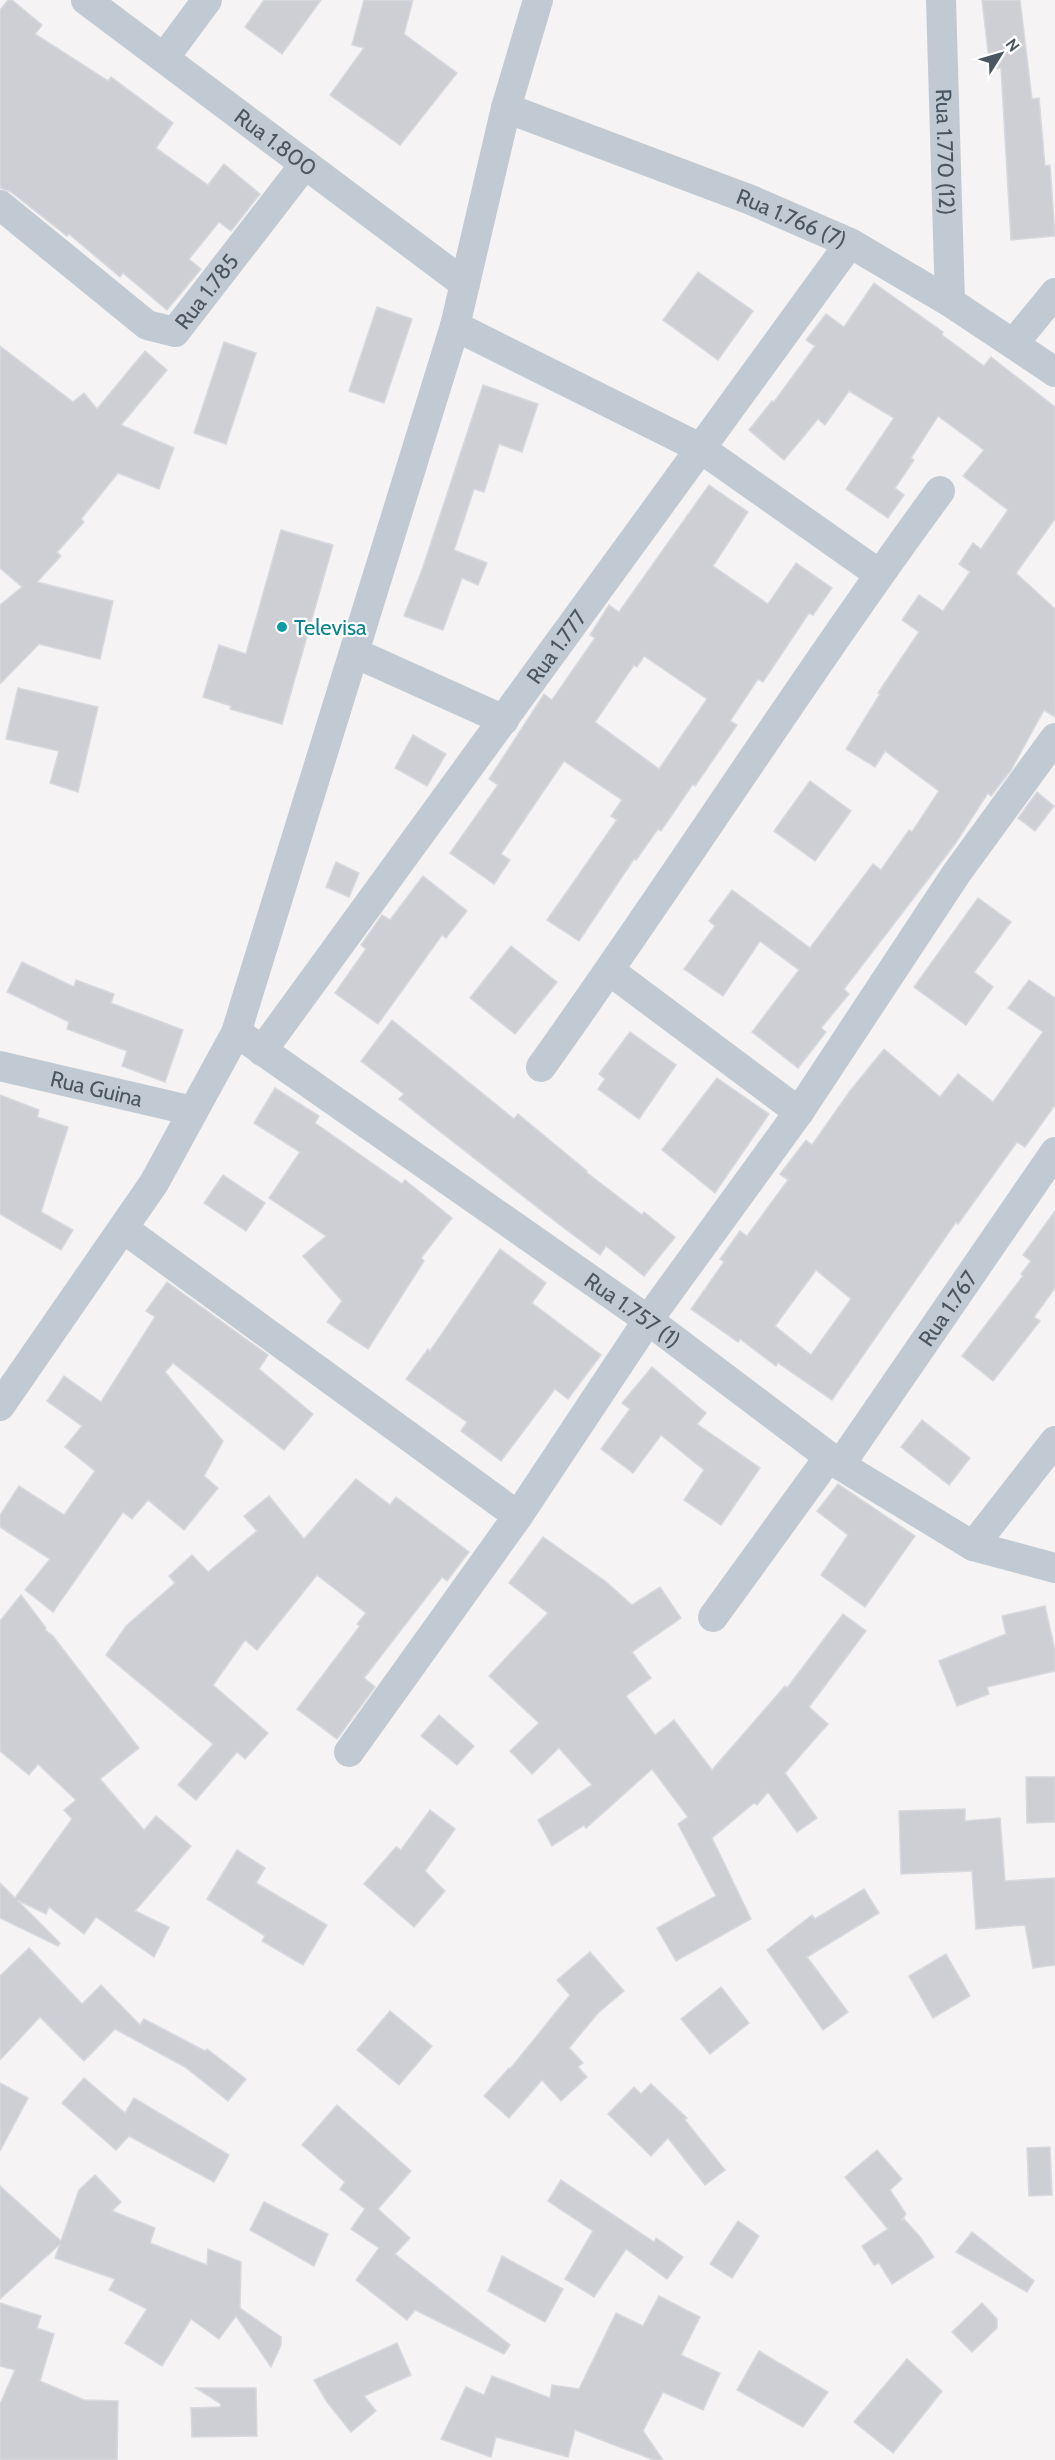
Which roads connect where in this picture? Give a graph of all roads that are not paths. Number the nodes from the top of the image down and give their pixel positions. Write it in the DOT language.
graph roads {
  1 [pos="86,0"];
  2 [pos="207,0"];
  3 [pos="538,0"];
  4 [pos="940,0"];
  5 [pos="164,58"];
  6 [pos="506,108"];
  7 [pos="305,164"];
  8 [pos="0,206"];
  9 [pos="850,243"];
  10 [pos="465,284"];
  11 [pos="1055,293"];
  12 [pos="950,302"];
  13 [pos="454,326"];
  14 [pos="1014,343"];
  15 [pos="1055,372"];
  16 [pos="700,448"];
  17 [pos="940,491"];
  18 [pos="879,574"];
  19 [pos="355,653"];
  20 [pos="504,720"];
  21 [pos="1055,738"];
  22 [pos="610,971"];
  23 [pos="236,1033"];
  24 [pos="262,1051"];
  25 [pos="0,1066"];
  26 [pos="541,1067"];
  27 [pos="193,1111"];
  28 [pos="799,1112"];
  29 [pos="1055,1152"];
  30 [pos="124,1229"];
  31 [pos="648,1320"];
  32 [pos="0,1406"];
  33 [pos="1055,1441"];
  34 [pos="835,1461"];
  35 [pos="519,1516"];
  36 [pos="973,1546"];
  37 [pos="1048,1567"];
  38 [pos="713,1617"];
  39 [pos="348,1752"];
  1 -- 5 [label="street, Rua 1.800"];
  2 -- 5 [label="street"];
  3 -- 6 [label="street"];
  4 -- 12 [label="street, Rua 1.770 (12)"];
  5 -- 7 [label="street, Rua 1.800"];
  6 -- 9 [label="street, Rua 1.766 (7)"];
  6 -- 10 [label="street"];
  7 -- 8 [label="street, Rua 1.785"];
  7 -- 10 [label="street, Rua 1.800"];
  9 -- 12 [label="street, Rua 1.766 (7)"];
  9 -- 16 [label="street, Rua 1.777"];
  10 -- 13 [label="street"];
  11 -- 14 [label="street"];
  12 -- 14 [label="street, Rua 1.766 (7)"];
  13 -- 16 [label="street"];
  13 -- 19 [label="street"];
  14 -- 15 [label="street, Rua 1.766 (7)"];
  16 -- 18 [label="street"];
  16 -- 20 [label="street, Rua 1.777"];
  17 -- 18 [label="street"];
  18 -- 22 [label="street"];
  19 -- 20 [label="street"];
  19 -- 23 [label="street"];
  20 -- 24 [label="street, Rua 1.777"];
  21 -- 28 [label="street"];
  22 -- 26 [label="street"];
  22 -- 28 [label="street"];
  23 -- 24 [label="street, Rua 1.757 (1)"];
  23 -- 27 [label="street"];
  24 -- 31 [label="street, Rua 1.757 (1)"];
  25 -- 27 [label="street, Rua Guina"];
  27 -- 30 [label="street"];
  28 -- 31 [label="street"];
  29 -- 34 [label="street, Rua 1.767"];
  30 -- 32 [label="street"];
  30 -- 35 [label="street"];
  31 -- 34 [label="street, Rua 1.757 (1)"];
  31 -- 35 [label="street"];
  33 -- 36 [label="street"];
  34 -- 36 [label="street, Rua 1.757 (1)"];
  34 -- 38 [label="street, Rua 1.767"];
  35 -- 39 [label="street"];
  36 -- 37 [label="street, Rua 1.757 (1)"];
}
